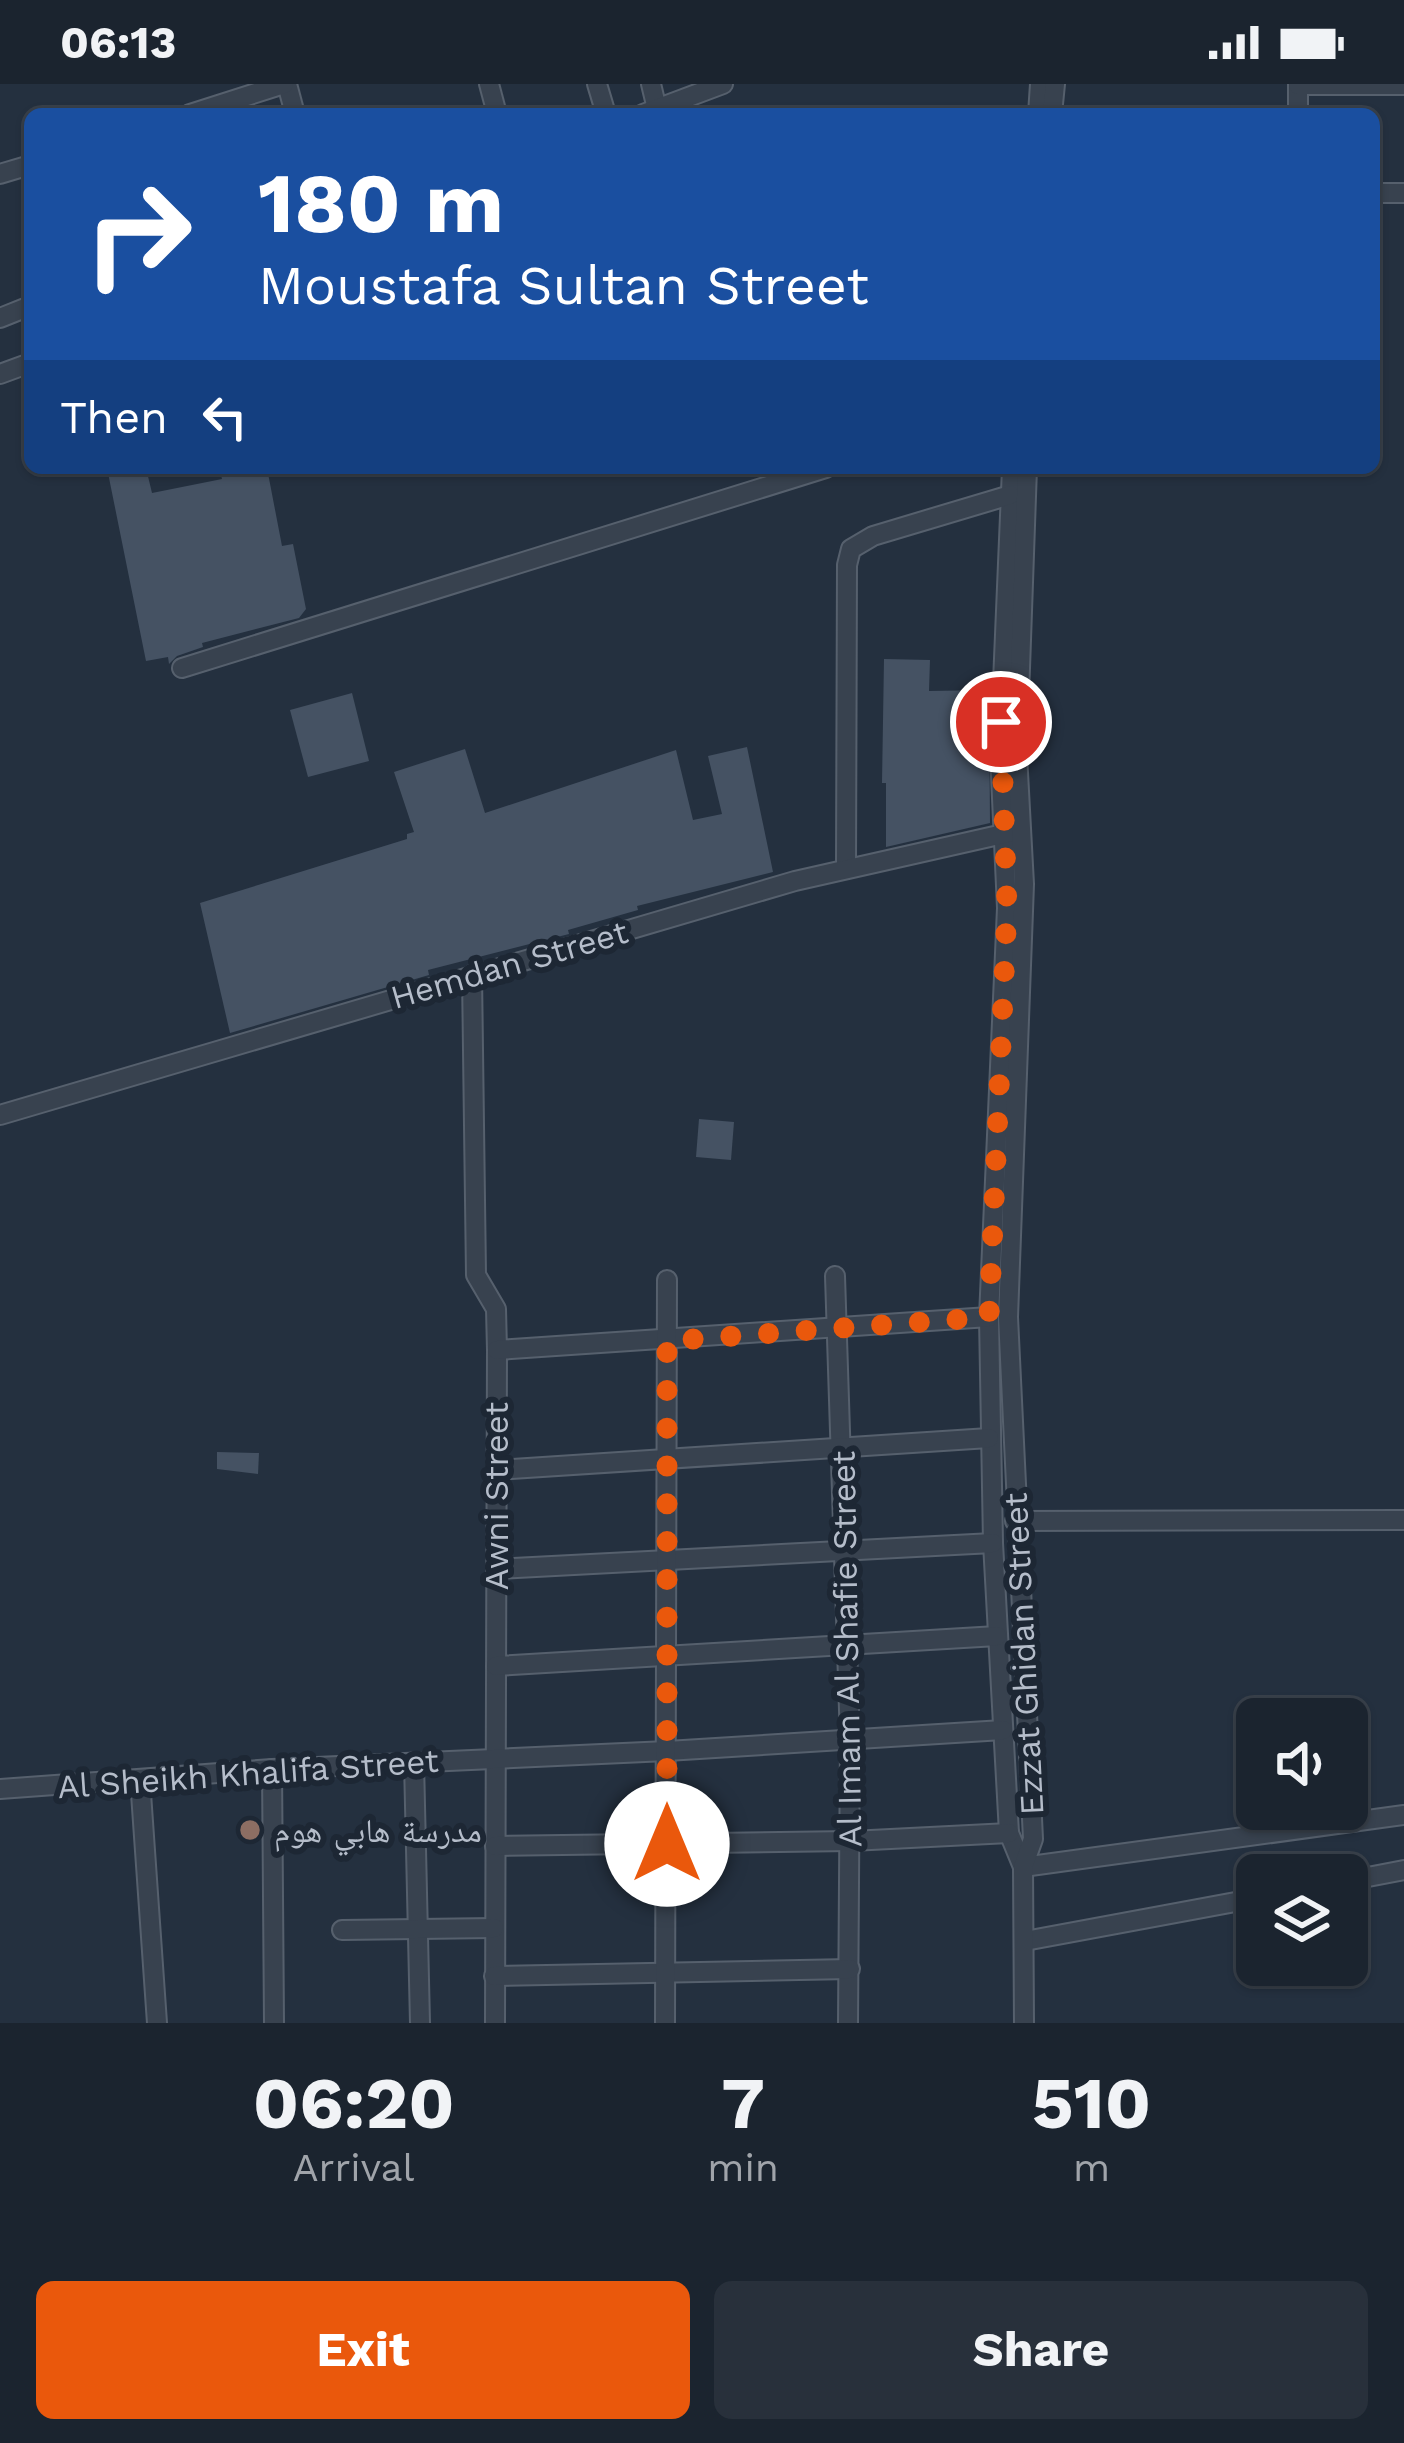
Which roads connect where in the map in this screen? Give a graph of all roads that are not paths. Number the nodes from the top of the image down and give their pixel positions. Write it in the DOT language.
graph roads {
  1 [pos="285,84"];
  2 [pos="723,84"];
  3 [pos="1298,85"];
  4 [pos="1404,85"];
  5 [pos="209,108"];
  6 [pos="660,108"];
  7 [pos="807,474"];
  8 [pos="1012,474"];
  9 [pos="1027,474"];
  10 [pos="1010,495"];
  11 [pos="182,668"];
  12 [pos="1012,832"];
  13 [pos="847,868"];
  14 [pos="472,975"];
  15 [pos="0,1115"];
  16 [pos="835,1276"];
  17 [pos="667,1280"];
  18 [pos="989,1317"];
  19 [pos="838,1329"];
  20 [pos="667,1341"];
  21 [pos="497,1350"];
  22 [pos="989,1438"];
  23 [pos="842,1448"];
  24 [pos="666,1460"];
  25 [pos="496,1470"];
  26 [pos="1404,1520"];
  27 [pos="1015,1521"];
  28 [pos="993,1543"];
  29 [pos="846,1551"];
  30 [pos="666,1562"];
  31 [pos="496,1569"];
  32 [pos="997,1636"];
  33 [pos="848,1647"];
  34 [pos="667,1656"];
  35 [pos="496,1666"];
  36 [pos="1003,1730"];
  37 [pos="850,1741"];
  38 [pos="667,1751"];
  39 [pos="496,1757"];
  40 [pos="414,1762"];
  41 [pos="272,1768"];
  42 [pos="140,1779"];
  43 [pos="0,1789"];
  44 [pos="1404,1815"];
  45 [pos="1009,1833"];
  46 [pos="851,1841"];
  47 [pos="667,1844"];
  48 [pos="495,1846"];
  49 [pos="1023,1867"];
  50 [pos="1404,1870"];
  51 [pos="1368,1877"];
  52 [pos="1236,1902"];
  53 [pos="494,1928"];
  54 [pos="417,1929"];
  55 [pos="342,1930"];
  56 [pos="1025,1941"];
  57 [pos="850,1969"];
  58 [pos="664,1972"];
  59 [pos="494,1976"];
  60 [pos="157,2023"];
  61 [pos="274,2023"];
  62 [pos="420,2023"];
  63 [pos="495,2023"];
  64 [pos="665,2023"];
  65 [pos="848,2023"];
  66 [pos="1024,2023"];
  1 -- 5 [label="street"];
  2 -- 6 [label="street"];
  3 -- 4 [label="street"];
  7 -- 11 [label="street"];
  8 -- 10 [label="street, Ezzat Ghidan Street"];
  9 -- 12 [label="street, Ezzat Ghidan Street"];
  10 -- 12 [label="street, Ezzat Ghidan Street"];
  10 -- 13 [label="street"];
  12 -- 13 [label="street, Hemdan Street"];
  12 -- 18 [label="street, Ezzat Ghidan Street"];
  12 -- 27 [label="street, Ezzat Ghidan Street"];
  13 -- 14 [label="street, Hemdan Street"];
  14 -- 15 [label="street, Hemdan Street"];
  14 -- 21 [label="street, Awni Street"];
  16 -- 19 [label="street, Al Imam Al Shafie Street"];
  17 -- 20 [label="street"];
  18 -- 19 [label="street"];
  18 -- 22 [label="street, Ezzat Ghidan Street"];
  19 -- 20 [label="street"];
  19 -- 23 [label="street, Al Imam Al Shafie Street"];
  20 -- 21 [label="street"];
  20 -- 24 [label="street"];
  21 -- 25 [label="street, Awni Street"];
  22 -- 23 [label="street"];
  22 -- 28 [label="street, Ezzat Ghidan Street"];
  23 -- 24 [label="street"];
  23 -- 29 [label="street, Al Imam Al Shafie Street"];
  24 -- 25 [label="street"];
  24 -- 30 [label="street"];
  25 -- 31 [label="street, Awni Street"];
  26 -- 27 [label="street"];
  27 -- 49 [label="street, Ezzat Ghidan Street"];
  28 -- 29 [label="street"];
  28 -- 32 [label="street, Ezzat Ghidan Street"];
  29 -- 30 [label="street"];
  29 -- 33 [label="street, Al Imam Al Shafie Street"];
  30 -- 31 [label="street"];
  30 -- 34 [label="street"];
  31 -- 35 [label="street, Awni Street"];
  32 -- 33 [label="street"];
  32 -- 36 [label="street, Ezzat Ghidan Street"];
  33 -- 34 [label="street"];
  33 -- 37 [label="street, Al Imam Al Shafie Street"];
  34 -- 35 [label="street"];
  34 -- 38 [label="street"];
  35 -- 39 [label="street, Awni Street"];
  36 -- 37 [label="street, Al Sheikh Khalifa Street"];
  36 -- 45 [label="street, Ezzat Ghidan Street"];
  37 -- 38 [label="street, Al Sheikh Khalifa Street"];
  37 -- 46 [label="street, Al Imam Al Shafie Street"];
  38 -- 39 [label="street, Al Sheikh Khalifa Street"];
  38 -- 47 [label="street"];
  39 -- 40 [label="street, Al Sheikh Khalifa Street"];
  39 -- 48 [label="street, Awni Street"];
  40 -- 41 [label="street, Al Sheikh Khalifa Street"];
  40 -- 54 [label="street"];
  41 -- 42 [label="street, Al Sheikh Khalifa Street"];
  41 -- 61 [label="street"];
  42 -- 43 [label="street, Al Sheikh Khalifa Street"];
  42 -- 60 [label="street"];
  44 -- 49 [label="street"];
  45 -- 46 [label="street"];
  45 -- 49 [label="street, Ezzat Ghidan Street"];
  46 -- 47 [label="street"];
  46 -- 57 [label="street, Al Imam Al Shafie Street"];
  47 -- 48 [label="street"];
  47 -- 58 [label="street"];
  48 -- 53 [label="street, Awni Street"];
  49 -- 56 [label="street"];
  50 -- 51 [label="street"];
  52 -- 56 [label="street"];
  53 -- 54 [label="street"];
  53 -- 59 [label="street, Awni Street"];
  54 -- 55 [label="street"];
  54 -- 62 [label="street"];
  56 -- 66 [label="street"];
  57 -- 58 [label="street"];
  57 -- 65 [label="street, Al Imam Al Shafie Street"];
  58 -- 59 [label="street"];
  58 -- 64 [label="street"];
  59 -- 63 [label="street, Awni Street"];
}
